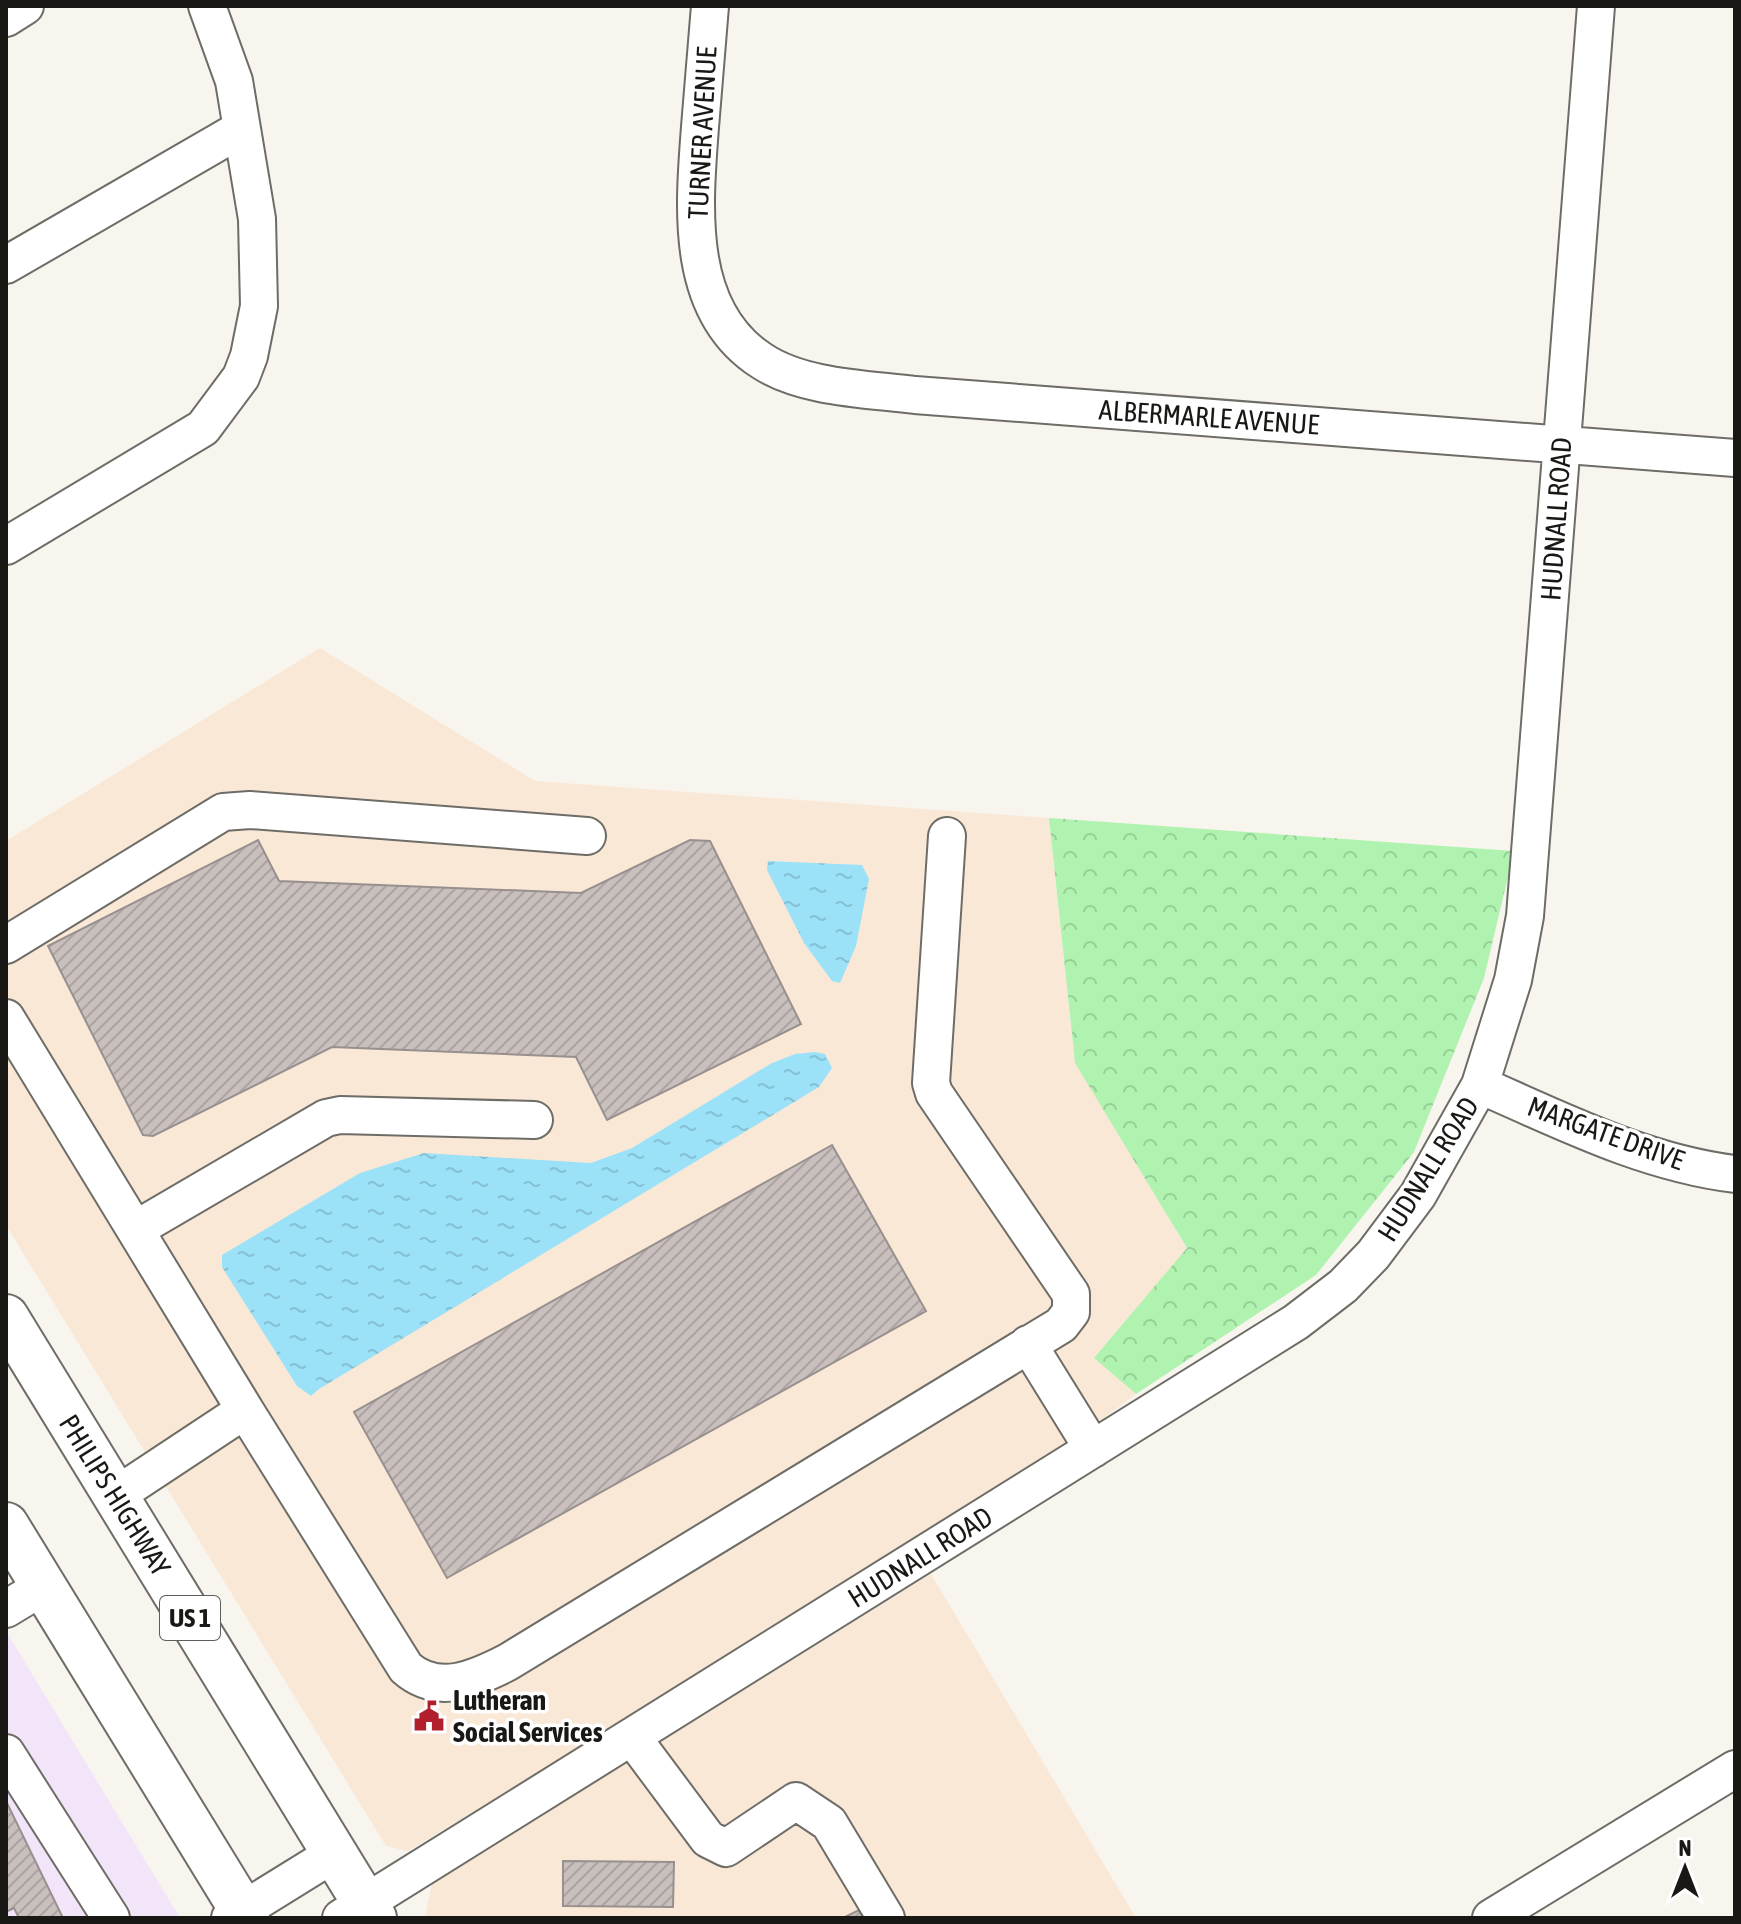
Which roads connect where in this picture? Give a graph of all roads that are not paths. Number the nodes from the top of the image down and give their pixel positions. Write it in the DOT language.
graph roads {
  1 [pos="25,6"];
  2 [pos="207,6"];
  3 [pos="710,6"];
  4 [pos="1596,6"];
  5 [pos="6,18"];
  6 [pos="241,129"];
  7 [pos="6,265"];
  8 [pos="713,307"];
  9 [pos="1561,444"];
  10 [pos="1735,458"];
  11 [pos="6,546"];
  12 [pos="587,836"];
  13 [pos="947,836"];
  14 [pos="6,945"];
  15 [pos="6,1018"];
  16 [pos="1480,1085"];
  17 [pos="534,1120"];
  18 [pos="1735,1174"];
  19 [pos="136,1229"];
  20 [pos="6,1317"];
  21 [pos="1028,1344"];
  22 [pos="245,1410"];
  23 [pos="1093,1449"];
  24 [pos="115,1496"];
  25 [pos="6,1525"];
  26 [pos="44,1586"];
  27 [pos="6,1609"];
  28 [pos="632,1737"];
  29 [pos="6,1753"];
  30 [pos="1735,1769"];
  31 [pos="335,1853"];
  32 [pos="360,1913"];
  33 [pos="239,1915"];
  34 [pos="111,1918"];
  35 [pos="886,1918"];
  36 [pos="1491,1918"];
  1 -- 5 [label="street"];
  2 -- 6 [label="street"];
  3 -- 8 [label="street, TURNER AVENUE"];
  4 -- 9 [label="street, HUDNALL ROAD"];
  6 -- 7 [label="street"];
  6 -- 11 [label="street"];
  8 -- 9 [label="street, ALBERMARLE AVENUE"];
  9 -- 10 [label="street, ALBERMARLE AVENUE"];
  9 -- 16 [label="street, HUDNALL ROAD"];
  12 -- 14 [label="street"];
  13 -- 21 [label="street"];
  15 -- 19 [label="street"];
  16 -- 18 [label="street, MARGATE DRIVE"];
  16 -- 23 [label="street, HUDNALL ROAD"];
  17 -- 19 [label="street"];
  19 -- 22 [label="street"];
  20 -- 24 [label="main road, PHILIPS HIGHWAY / US 1"];
  21 -- 22 [label="street"];
  21 -- 23 [label="street"];
  22 -- 24 [label="street"];
  23 -- 28 [label="street, HUDNALL ROAD"];
  24 -- 31 [label="main road, PHILIPS HIGHWAY / US 1"];
  25 -- 26 [label="main road"];
  26 -- 27 [label="street"];
  26 -- 33 [label="main road"];
  28 -- 32 [label="street, HUDNALL ROAD"];
  28 -- 35 [label="street"];
  29 -- 34 [label="street"];
  30 -- 36 [label="street"];
  31 -- 32 [label="main road, PHILIPS HIGHWAY / US 1"];
  31 -- 33 [label="street"];
}
